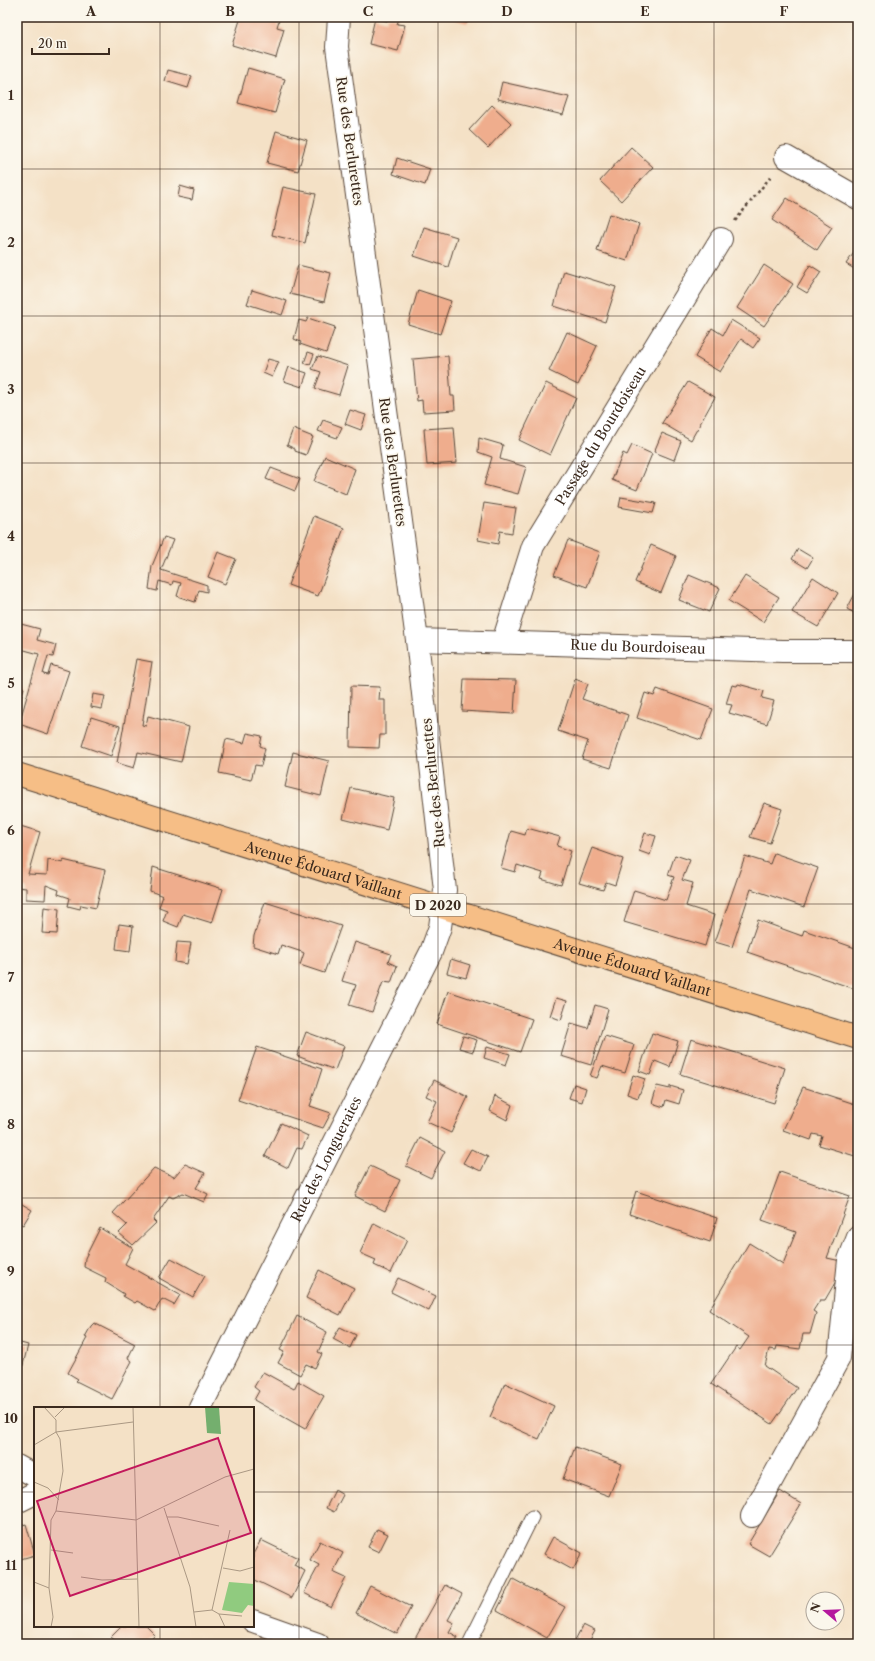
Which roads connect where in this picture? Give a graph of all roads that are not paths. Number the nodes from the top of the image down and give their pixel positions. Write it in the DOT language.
graph roads {
  1 [pos="339,17"];
  2 [pos="786,157"];
  3 [pos="858,198"];
  4 [pos="721,239"];
  5 [pos="417,640"];
  6 [pos="503,642"];
  7 [pos="858,651"];
  8 [pos="17,774"];
  9 [pos="443,907"];
  10 [pos="858,1038"];
  11 [pos="858,1237"];
  12 [pos="201,1407"];
  13 [pos="17,1466"];
  14 [pos="34,1475"];
  15 [pos="34,1494"];
  16 [pos="17,1502"];
  17 [pos="752,1516"];
  18 [pos="532,1517"];
  19 [pos="254,1621"];
  20 [pos="318,1644"];
  21 [pos="469,1644"];
  1 -- 5 [label="street, Rue des Berlurettes"];
  2 -- 3 [label="street"];
  4 -- 6 [label="street, Passage du Bourdoiseau"];
  5 -- 6 [label="street, Rue du Bourdoiseau"];
  5 -- 9 [label="street, Rue des Berlurettes"];
  6 -- 7 [label="street, Rue du Bourdoiseau"];
  8 -- 9 [label="main road, Avenue Édouard Vaillant / D 2020"];
  9 -- 10 [label="main road, Avenue Édouard Vaillant / D 2020"];
  9 -- 12 [label="street, Rue des Longueraies"];
  11 -- 17 [label="street"];
  13 -- 14 [label="street"];
  15 -- 16 [label="street"];
  18 -- 21 [label="lane"];
  19 -- 20 [label="street"];
}
